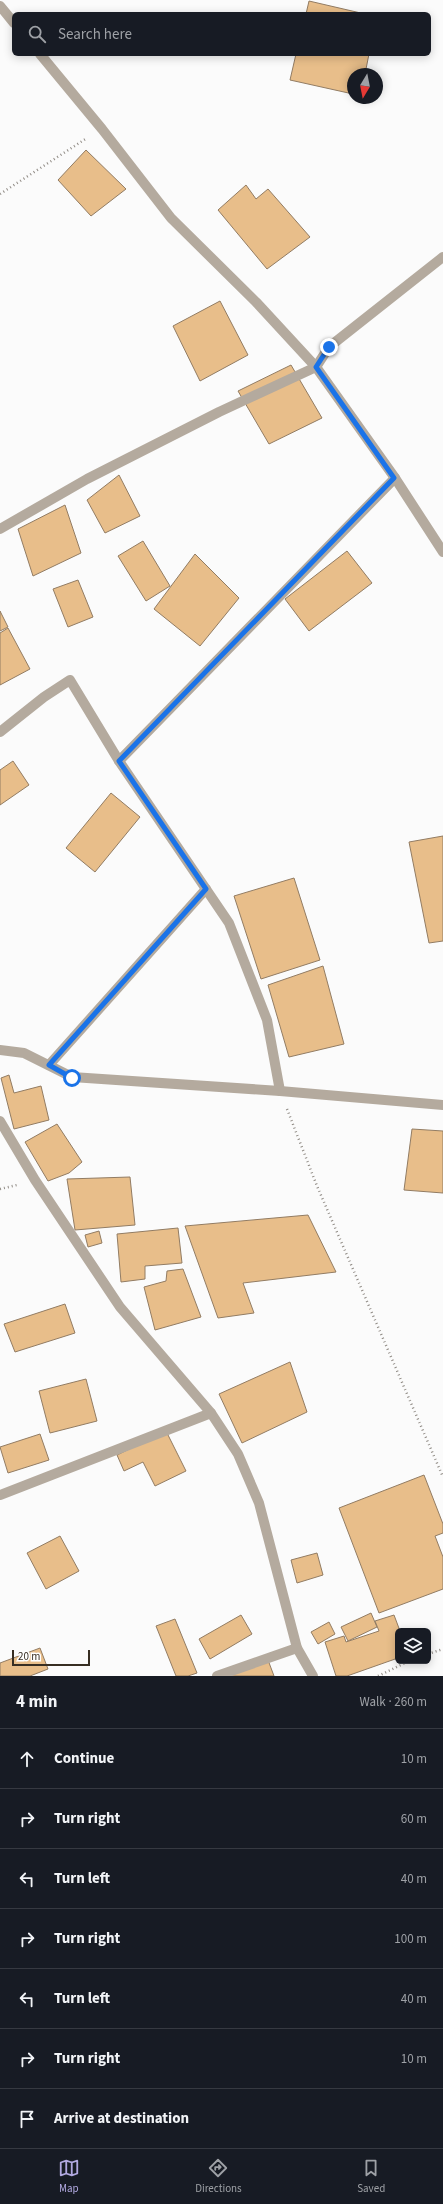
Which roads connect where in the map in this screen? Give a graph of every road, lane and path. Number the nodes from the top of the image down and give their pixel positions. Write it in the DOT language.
graph roads {
  1 [pos="0,6"];
  2 [pos="12,21"];
  3 [pos="42,56"];
  4 [pos="102,128"];
  5 [pos="0,194"];
  6 [pos="443,257"];
  7 [pos="316,367"];
  8 [pos="394,478"];
  9 [pos="0,530"];
  10 [pos="443,552"];
  11 [pos="0,732"];
  12 [pos="119,761"];
  13 [pos="206,889"];
  14 [pos="0,1050"];
  15 [pos="49,1065"];
  16 [pos="280,1091"];
  17 [pos="443,1105"];
  18 [pos="0,1121"];
  19 [pos="210,1413"];
  20 [pos="443,1477"];
  21 [pos="0,1495"];
  22 [pos="298,1648"];
  23 [pos="443,1649"];
  24 [pos="431,1653"];
  25 [pos="403,1664"];
  26 [pos="217,1676"];
  27 [pos="313,1676"];
  28 [pos="378,1676"];
  1 -- 2 [label="street"];
  3 -- 4 [label="street"];
  4 -- 5 [label="path"];
  4 -- 7 [label="street"];
  6 -- 7 [label="street"];
  7 -- 8 [label="street"];
  7 -- 9 [label="street"];
  8 -- 10 [label="street"];
  8 -- 12 [label="street"];
  11 -- 12 [label="street"];
  12 -- 13 [label="street"];
  13 -- 15 [label="street"];
  13 -- 16 [label="street"];
  14 -- 15 [label="street"];
  15 -- 16 [label="street"];
  16 -- 17 [label="street"];
  16 -- 20 [label="path"];
  18 -- 19 [label="street"];
  19 -- 21 [label="street"];
  19 -- 22 [label="street"];
  22 -- 26 [label="street"];
  22 -- 27 [label="street"];
  23 -- 24 [label="path"];
  25 -- 28 [label="path"];
}
